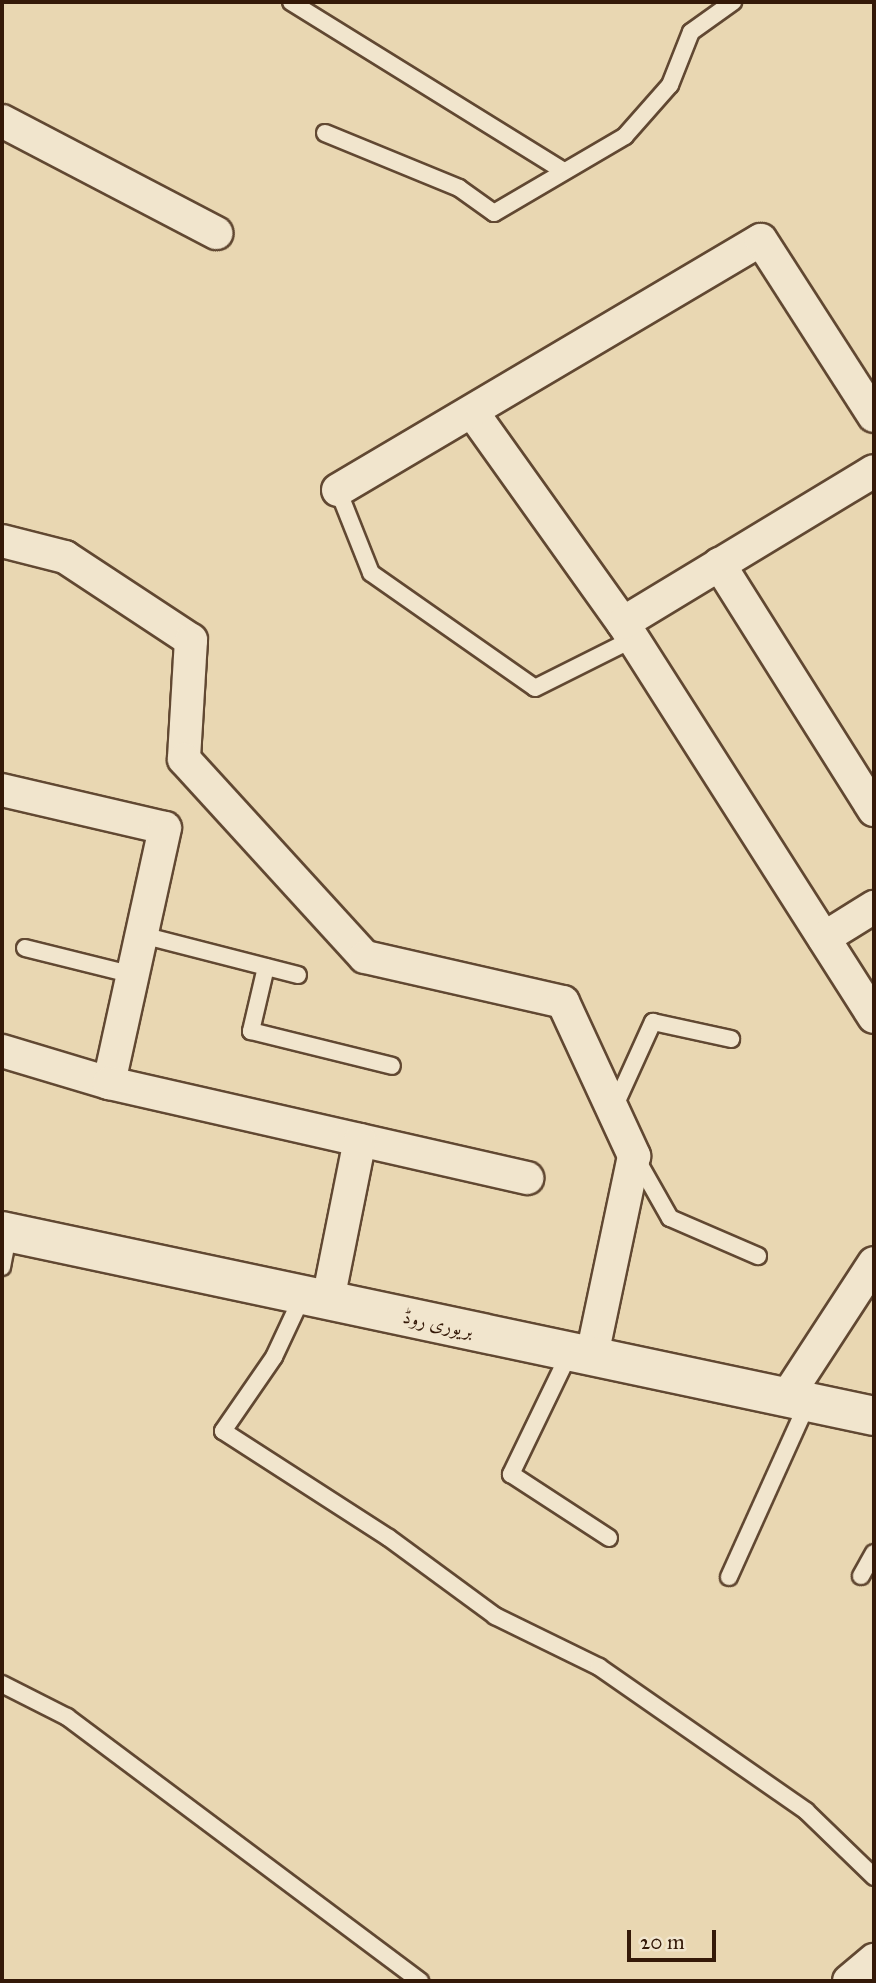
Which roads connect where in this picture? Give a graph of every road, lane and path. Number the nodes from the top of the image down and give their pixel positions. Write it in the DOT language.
graph roads {
  1 [pos="291,2"];
  2 [pos="733,2"];
  3 [pos="2,121"];
  4 [pos="325,133"];
  5 [pos="564,171"];
  6 [pos="215,233"];
  7 [pos="473,413"];
  8 [pos="874,415"];
  9 [pos="874,471"];
  10 [pos="338,490"];
  11 [pos="2,541"];
  12 [pos="719,564"];
  13 [pos="628,631"];
  14 [pos="2,790"];
  15 [pos="874,810"];
  16 [pos="874,907"];
  17 [pos="142,935"];
  18 [pos="824,939"];
  19 [pos="25,948"];
  20 [pos="266,967"];
  21 [pos="133,975"];
  22 [pos="298,975"];
  23 [pos="874,1017"];
  24 [pos="732,1040"];
  25 [pos="2,1051"];
  26 [pos="392,1066"];
  27 [pos="109,1083"];
  28 [pos="613,1110"];
  29 [pos="359,1140"];
  30 [pos="634,1156"];
  31 [pos="527,1178"];
  32 [pos="4,1243"];
  33 [pos="758,1256"];
  34 [pos="874,1263"];
  35 [pos="316,1297"];
  36 [pos="581,1354"];
  37 [pos="797,1400"];
  38 [pos="874,1416"];
  39 [pos="609,1538"];
  40 [pos="874,1553"];
  41 [pos="861,1576"];
  42 [pos="729,1577"];
  43 [pos="2,1684"];
  44 [pos="874,1877"];
  45 [pos="874,1961"];
  46 [pos="420,1981"];
  47 [pos="849,1981"];
  1 -- 5 [label="lane"];
  2 -- 5 [label="lane"];
  3 -- 6 [label="street"];
  4 -- 5 [label="lane"];
  7 -- 8 [label="street"];
  7 -- 10 [label="street"];
  7 -- 13 [label="street"];
  9 -- 12 [label="street"];
  10 -- 13 [label="lane"];
  11 -- 28 [label="street"];
  12 -- 13 [label="street"];
  12 -- 15 [label="street"];
  13 -- 18 [label="street"];
  14 -- 17 [label="street"];
  16 -- 18 [label="street"];
  17 -- 20 [label="lane"];
  17 -- 21 [label="street"];
  18 -- 23 [label="street"];
  19 -- 21 [label="lane"];
  20 -- 22 [label="lane"];
  20 -- 26 [label="lane"];
  21 -- 27 [label="street"];
  24 -- 28 [label="lane"];
  25 -- 27 [label="street"];
  27 -- 29 [label="street"];
  28 -- 30 [label="street"];
  29 -- 31 [label="street"];
  29 -- 35 [label="street"];
  30 -- 33 [label="lane"];
  30 -- 36 [label="street"];
  32 -- 35 [label="main road, بریوری روڈ"];
  34 -- 37 [label="street"];
  35 -- 36 [label="main road, بریوری روڈ"];
  35 -- 44 [label="lane"];
  36 -- 37 [label="main road, بریوری روڈ"];
  36 -- 39 [label="lane"];
  37 -- 38 [label="main road, بریوری روڈ"];
  37 -- 42 [label="lane"];
  40 -- 41 [label="lane"];
  43 -- 46 [label="lane"];
  45 -- 47 [label="street"];
}
